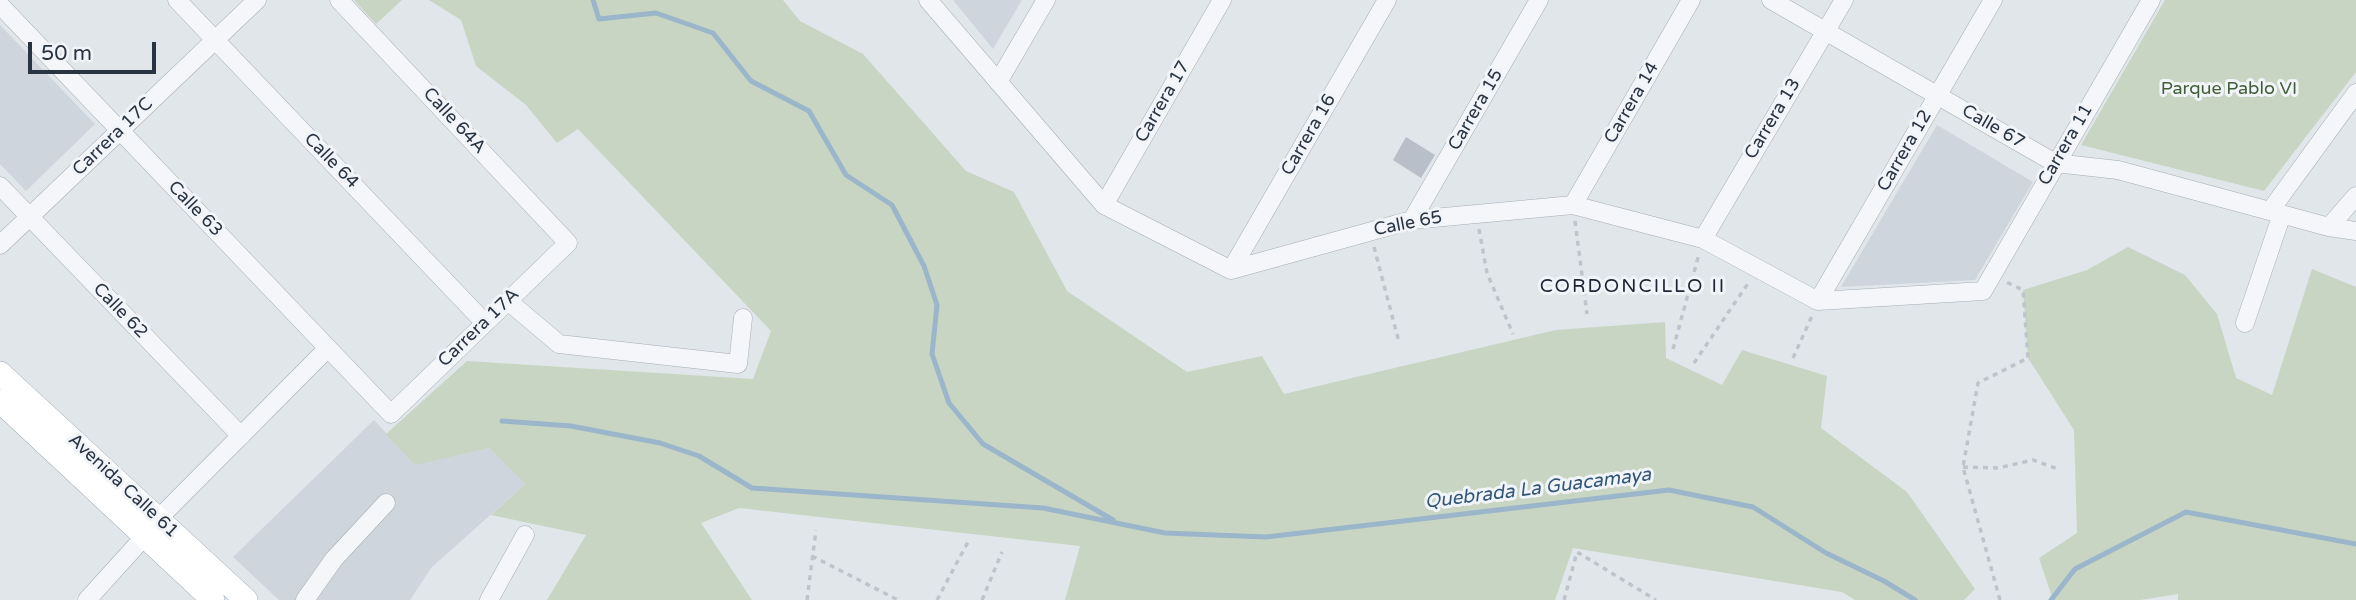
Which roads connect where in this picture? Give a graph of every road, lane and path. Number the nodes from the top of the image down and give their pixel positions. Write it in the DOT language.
graph roads {
  1 [pos="177,0"];
  2 [pos="257,0"];
  3 [pos="340,0"];
  4 [pos="928,0"];
  5 [pos="1046,0"];
  6 [pos="1222,0"];
  7 [pos="1387,0"];
  8 [pos="1539,0"];
  9 [pos="1691,0"];
  10 [pos="1771,0"];
  11 [pos="1844,0"];
  12 [pos="1993,0"];
  13 [pos="2151,0"];
  14 [pos="0,5"];
  15 [pos="1826,31"];
  16 [pos="215,40"];
  17 [pos="998,82"];
  18 [pos="2356,93"];
  19 [pos="1938,96"];
  20 [pos="120,131"];
  21 [pos="2055,163"];
  22 [pos="0,186"];
  23 [pos="2356,196"];
  24 [pos="1104,205"];
  25 [pos="1573,205"];
  26 [pos="2276,212"];
  27 [pos="1476,214"];
  28 [pos="30,217"];
  29 [pos="1412,220"];
  30 [pos="2329,227"];
  31 [pos="2356,231"];
  32 [pos="1370,232"];
  33 [pos="1703,239"];
  34 [pos="568,243"];
  35 [pos="0,245"];
  36 [pos="1758,269"];
  37 [pos="1231,270"];
  38 [pos="1987,283"];
  39 [pos="508,301"];
  40 [pos="1818,301"];
  41 [pos="1587,314"];
  42 [pos="743,318"];
  43 [pos="485,323"];
  44 [pos="2245,323"];
  45 [pos="1513,334"];
  46 [pos="1399,342"];
  47 [pos="328,348"];
  48 [pos="1673,349"];
  49 [pos="1793,358"];
  50 [pos="1694,363"];
  51 [pos="0,373"];
  52 [pos="0,401"];
  53 [pos="391,414"];
  54 [pos="241,436"];
  55 [pos="1964,467"];
  56 [pos="2058,469"];
  57 [pos="386,503"];
  58 [pos="152,528"];
  59 [pos="816,530"];
  60 [pos="525,536"];
  61 [pos="969,540"];
  62 [pos="1002,552"];
  63 [pos="812,556"];
  64 [pos="807,597"];
  65 [pos="87,600"];
  66 [pos="213,600"];
  67 [pos="246,600"];
  68 [pos="305,600"];
  69 [pos="489,600"];
  70 [pos="815,600"];
  71 [pos="898,600"];
  72 [pos="937,600"];
  73 [pos="982,600"];
  74 [pos="1564,600"];
  75 [pos="1656,600"];
  76 [pos="2000,600"];
  1 -- 16 [label="street, Calle 64"];
  2 -- 16 [label="street, Carrera 17C"];
  3 -- 34 [label="street, Calle 64A"];
  4 -- 17 [label="street"];
  5 -- 17 [label="street"];
  6 -- 24 [label="street, Carrera 17"];
  7 -- 37 [label="street, Carrera 16"];
  8 -- 29 [label="street, Carrera 15"];
  9 -- 25 [label="street, Carrera 14"];
  10 -- 15 [label="street, Calle 67"];
  11 -- 15 [label="street, Carrera 13"];
  12 -- 19 [label="street, Carrera 12"];
  13 -- 21 [label="street, Carrera 11"];
  14 -- 20 [label="street, Calle 63"];
  15 -- 19 [label="street, Calle 67"];
  15 -- 33 [label="street, Carrera 13"];
  16 -- 20 [label="street, Carrera 17C"];
  16 -- 43 [label="street, Calle 64"];
  17 -- 24 [label="street"];
  18 -- 26 [label="street"];
  19 -- 21 [label="street, Calle 67"];
  19 -- 40 [label="street, Carrera 12"];
  20 -- 28 [label="street, Carrera 17C"];
  20 -- 47 [label="street, Calle 63"];
  21 -- 26 [label="street, Calle 67"];
  21 -- 38 [label="street, Carrera 11"];
  22 -- 28 [label="street, Calle 62"];
  23 -- 30 [label="street"];
  24 -- 37 [label="street"];
  25 -- 27 [label="street, Calle 65"];
  25 -- 33 [label="street, Calle 65"];
  25 -- 41 [label="path"];
  26 -- 30 [label="street, Calle 67"];
  26 -- 44 [label="street"];
  27 -- 29 [label="street, Calle 65"];
  27 -- 45 [label="path"];
  28 -- 35 [label="street, Carrera 17C"];
  28 -- 54 [label="street, Calle 62"];
  29 -- 32 [label="street, Calle 65"];
  30 -- 31 [label="street, Calle 67"];
  32 -- 37 [label="street, Calle 65"];
  32 -- 46 [label="path"];
  33 -- 36 [label="street, Calle 65"];
  33 -- 48 [label="path"];
  34 -- 39 [label="street, Carrera 17A"];
  36 -- 40 [label="street, Calle 65"];
  36 -- 50 [label="path"];
  38 -- 40 [label="street"];
  38 -- 55 [label="path"];
  39 -- 42 [label="street"];
  39 -- 43 [label="street, Carrera 17A"];
  40 -- 49 [label="path"];
  43 -- 53 [label="street, Carrera 17A"];
  47 -- 53 [label="street, Calle 63"];
  47 -- 54 [label="street"];
  51 -- 58 [label="main road, Avenida Calle 61"];
  52 -- 58 [label="main road, Avenida Calle 61"];
  54 -- 58 [label="street"];
  55 -- 56 [label="path"];
  55 -- 76 [label="path"];
  57 -- 68 [label="street"];
  58 -- 65 [label="street"];
  58 -- 66 [label="main road, Avenida Calle 61"];
  58 -- 67 [label="main road, Avenida Calle 61"];
  59 -- 63 [label="path"];
  60 -- 69 [label="street"];
  61 -- 72 [label="path"];
  62 -- 73 [label="path"];
  63 -- 64 [label="path"];
  63 -- 71 [label="path"];
  64 -- 70 [label="path"];
  74 -- 75 [label="path"];
}
